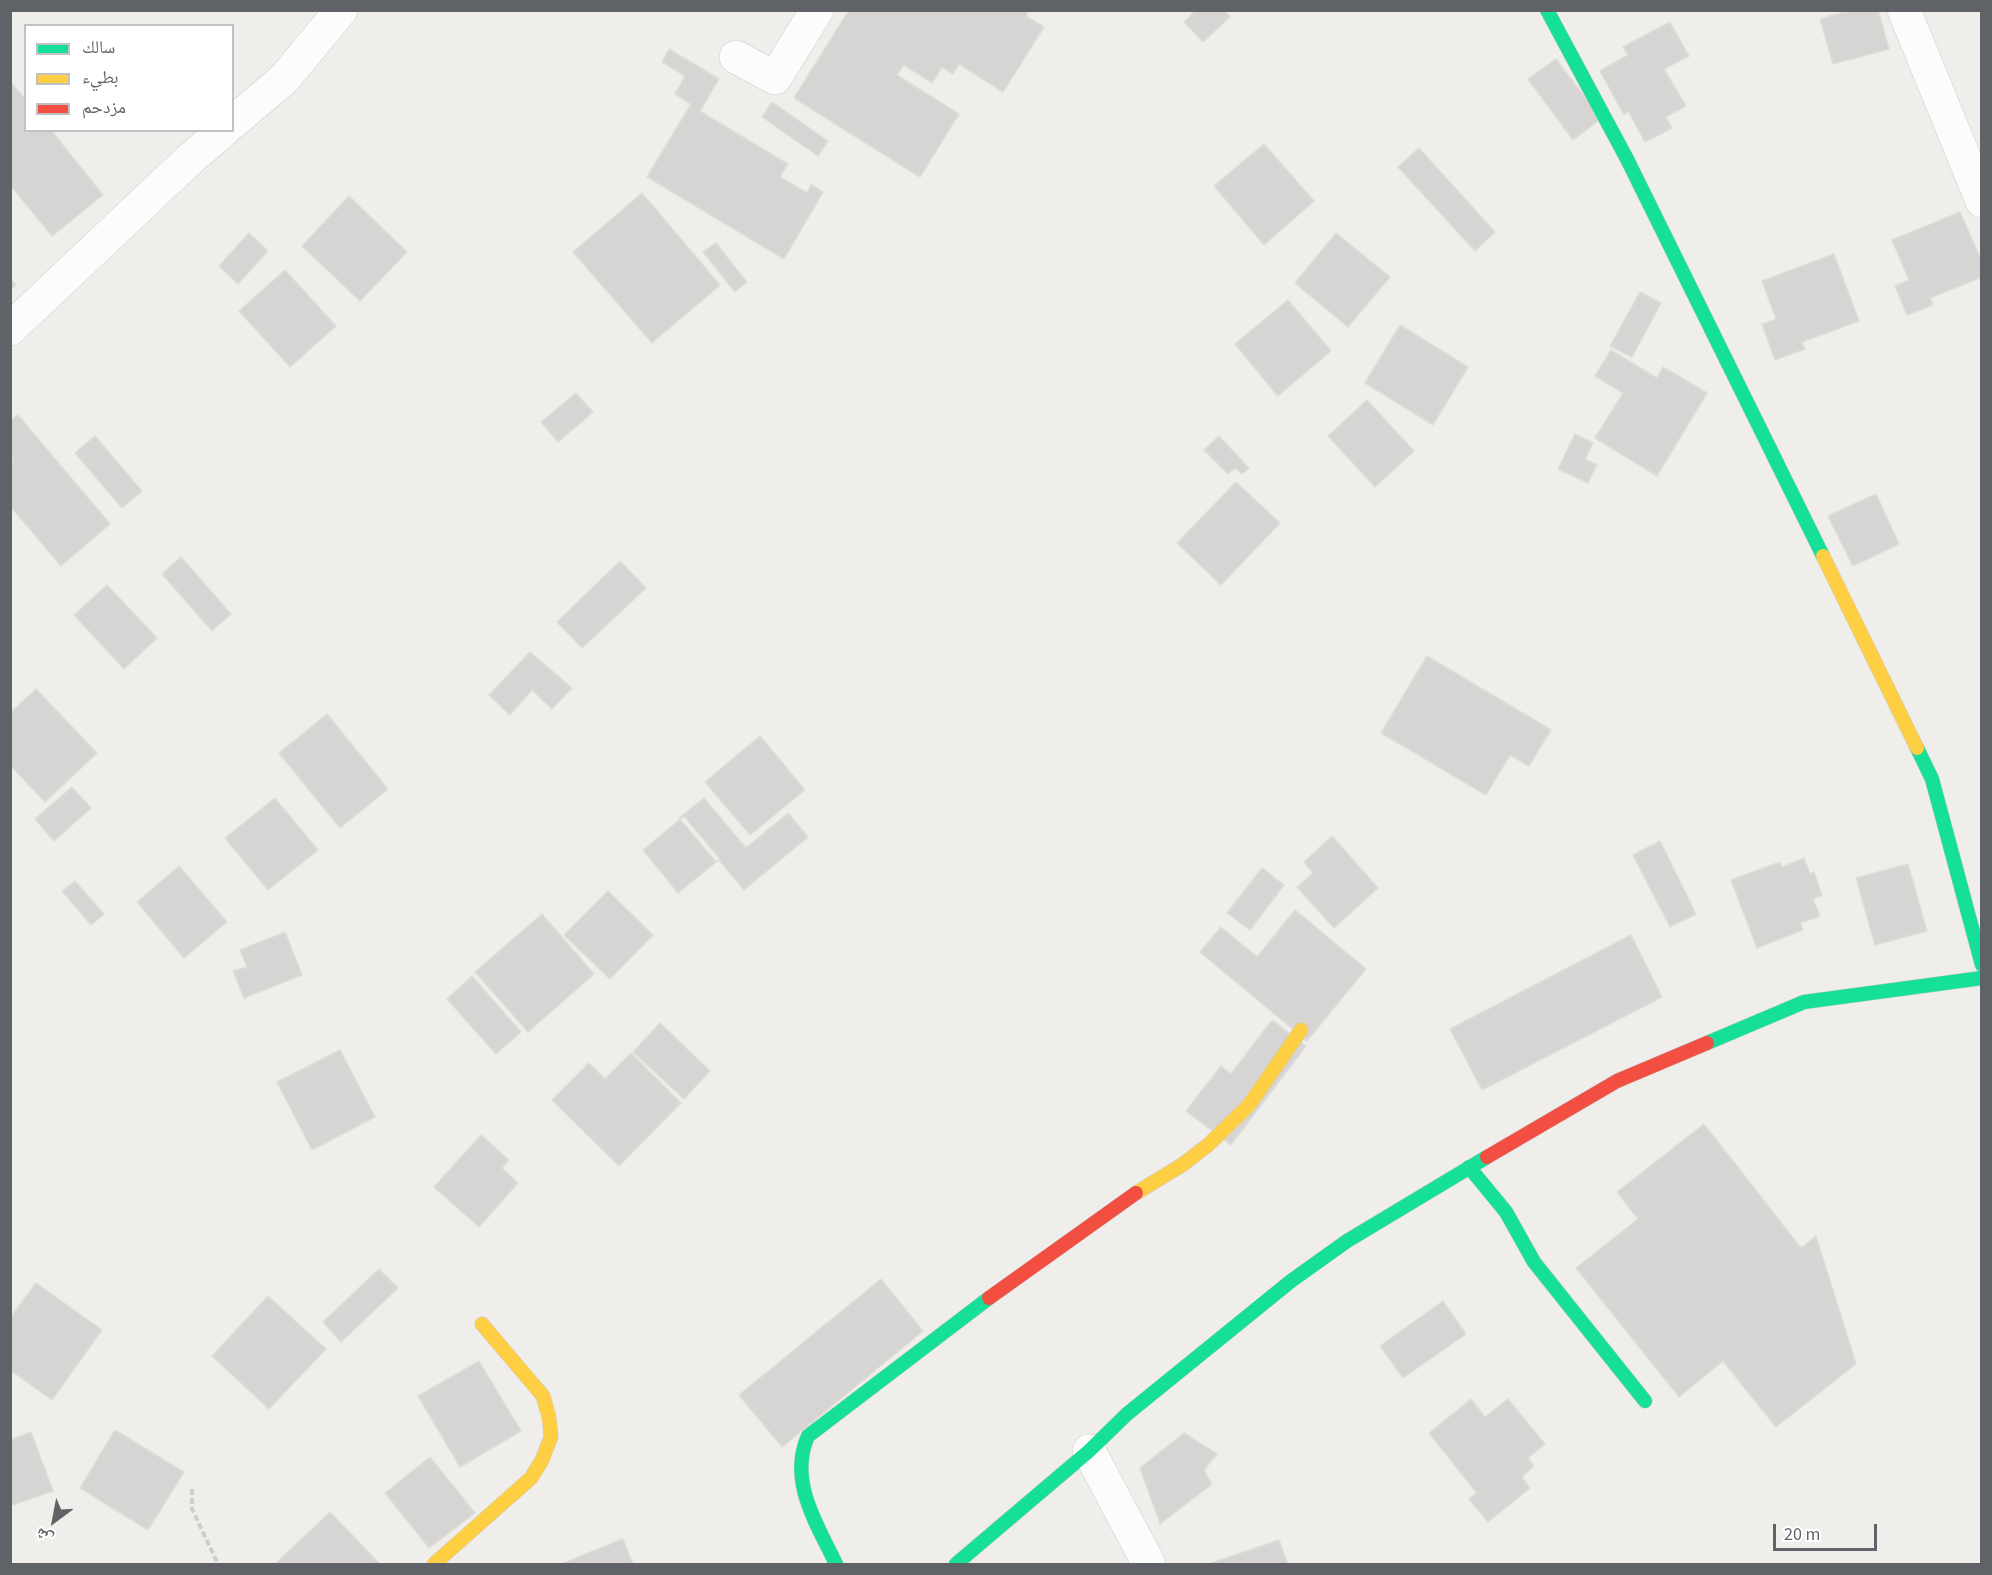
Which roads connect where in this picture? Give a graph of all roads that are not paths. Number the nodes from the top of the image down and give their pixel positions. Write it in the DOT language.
graph roads {
  1 [pos="341,10"];
  2 [pos="817,10"];
  3 [pos="1546,10"];
  4 [pos="1904,10"];
  5 [pos="736,57"];
  6 [pos="234,121"];
  7 [pos="222,132"];
  8 [pos="1982,201"];
  9 [pos="10,329"];
  10 [pos="1982,965"];
  11 [pos="1982,978"];
  12 [pos="1301,1030"];
  13 [pos="1469,1167"];
  14 [pos="482,1324"];
  15 [pos="1645,1401"];
  16 [pos="1089,1451"];
  17 [pos="434,1564"];
  18 [pos="836,1564"];
  19 [pos="956,1564"];
  20 [pos="1149,1564"];
  1 -- 6 [label="street"];
  2 -- 5 [label="street"];
  3 -- 10 [label="street"];
  4 -- 8 [label="street"];
  7 -- 9 [label="street"];
  11 -- 13 [label="street"];
  12 -- 18 [label="street"];
  13 -- 15 [label="street"];
  13 -- 16 [label="street"];
  14 -- 17 [label="street"];
  16 -- 19 [label="street"];
  16 -- 20 [label="street"];
}
